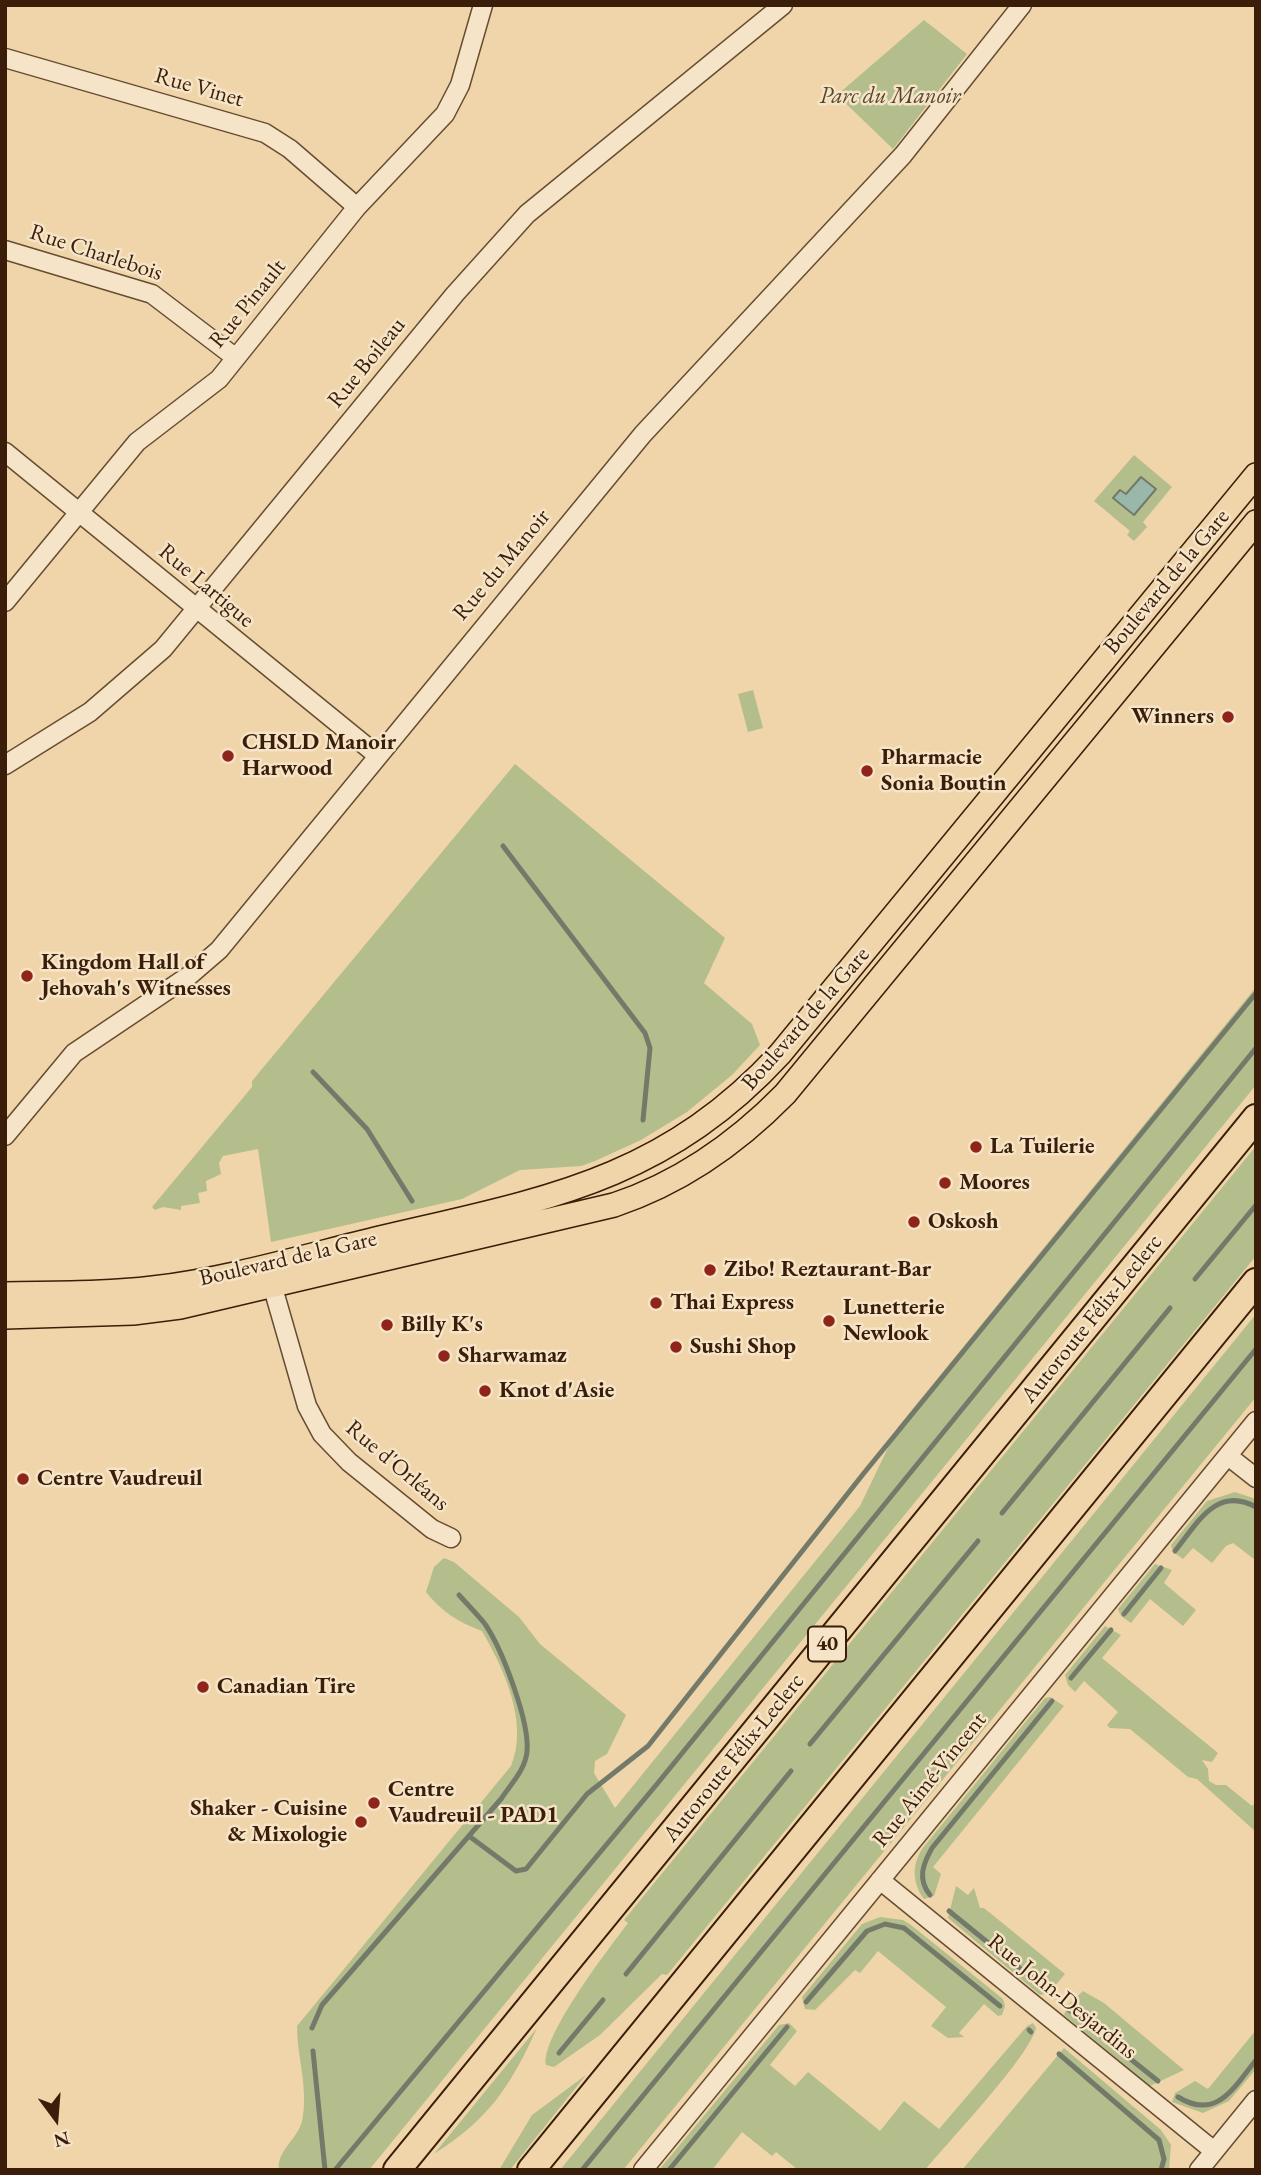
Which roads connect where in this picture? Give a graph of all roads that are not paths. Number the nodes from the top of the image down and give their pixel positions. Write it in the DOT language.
graph roads {
  1 [pos="483,5"];
  2 [pos="783,5"];
  3 [pos="1022,5"];
  4 [pos="5,58"];
  5 [pos="357,207"];
  6 [pos="5,250"];
  7 [pos="236,358"];
  8 [pos="5,452"];
  9 [pos="1256,475"];
  10 [pos="80,513"];
  11 [pos="1256,522"];
  12 [pos="5,602"];
  13 [pos="198,610"];
  14 [pos="377,755"];
  15 [pos="5,765"];
  16 [pos="1256,1118"];
  17 [pos="5,1136"];
  18 [pos="269,1276"];
  19 [pos="1256,1283"];
  20 [pos="5,1294"];
  21 [pos="5,1317"];
  22 [pos="1256,1422"];
  23 [pos="1228,1456"];
  24 [pos="1256,1478"];
  25 [pos="451,1538"];
  26 [pos="880,1880"];
  27 [pos="1256,2100"];
  28 [pos="1214,2151"];
  29 [pos="397,2170"];
  30 [pos="531,2170"];
  31 [pos="643,2170"];
  32 [pos="1199,2170"];
  1 -- 5 [label="street, Rue Pinault"];
  2 -- 13 [label="street, Rue Boileau"];
  3 -- 14 [label="street, Rue du Manoir"];
  4 -- 5 [label="street, Rue Vinet"];
  5 -- 7 [label="street, Rue Pinault"];
  6 -- 7 [label="street, Rue Charlebois"];
  7 -- 10 [label="street, Rue Pinault"];
  8 -- 10 [label="street, Rue Lartigue"];
  9 -- 18 [label="main road, Boulevard de la Gare"];
  10 -- 12 [label="street, Rue Pinault"];
  10 -- 13 [label="street, Rue Lartigue"];
  11 -- 18 [label="main road, Boulevard de la Gare"];
  13 -- 14 [label="street, Rue Lartigue"];
  13 -- 15 [label="street, Rue Boileau"];
  14 -- 17 [label="street, Rue du Manoir"];
  16 -- 29 [label="highway, Autoroute Félix-Leclerc / 40"];
  18 -- 20 [label="main road, Boulevard de la Gare"];
  18 -- 21 [label="main road, Boulevard de la Gare"];
  18 -- 25 [label="street, Rue d'Orléans"];
  19 -- 30 [label="highway"];
  22 -- 23 [label="street, Rue Aimé-Vincent"];
  23 -- 24 [label="street"];
  23 -- 26 [label="street, Rue Aimé-Vincent"];
  26 -- 28 [label="street, Rue John-Desjardins"];
  26 -- 31 [label="street, Rue Aimé-Vincent"];
  27 -- 28 [label="street"];
  28 -- 32 [label="street"];
}
